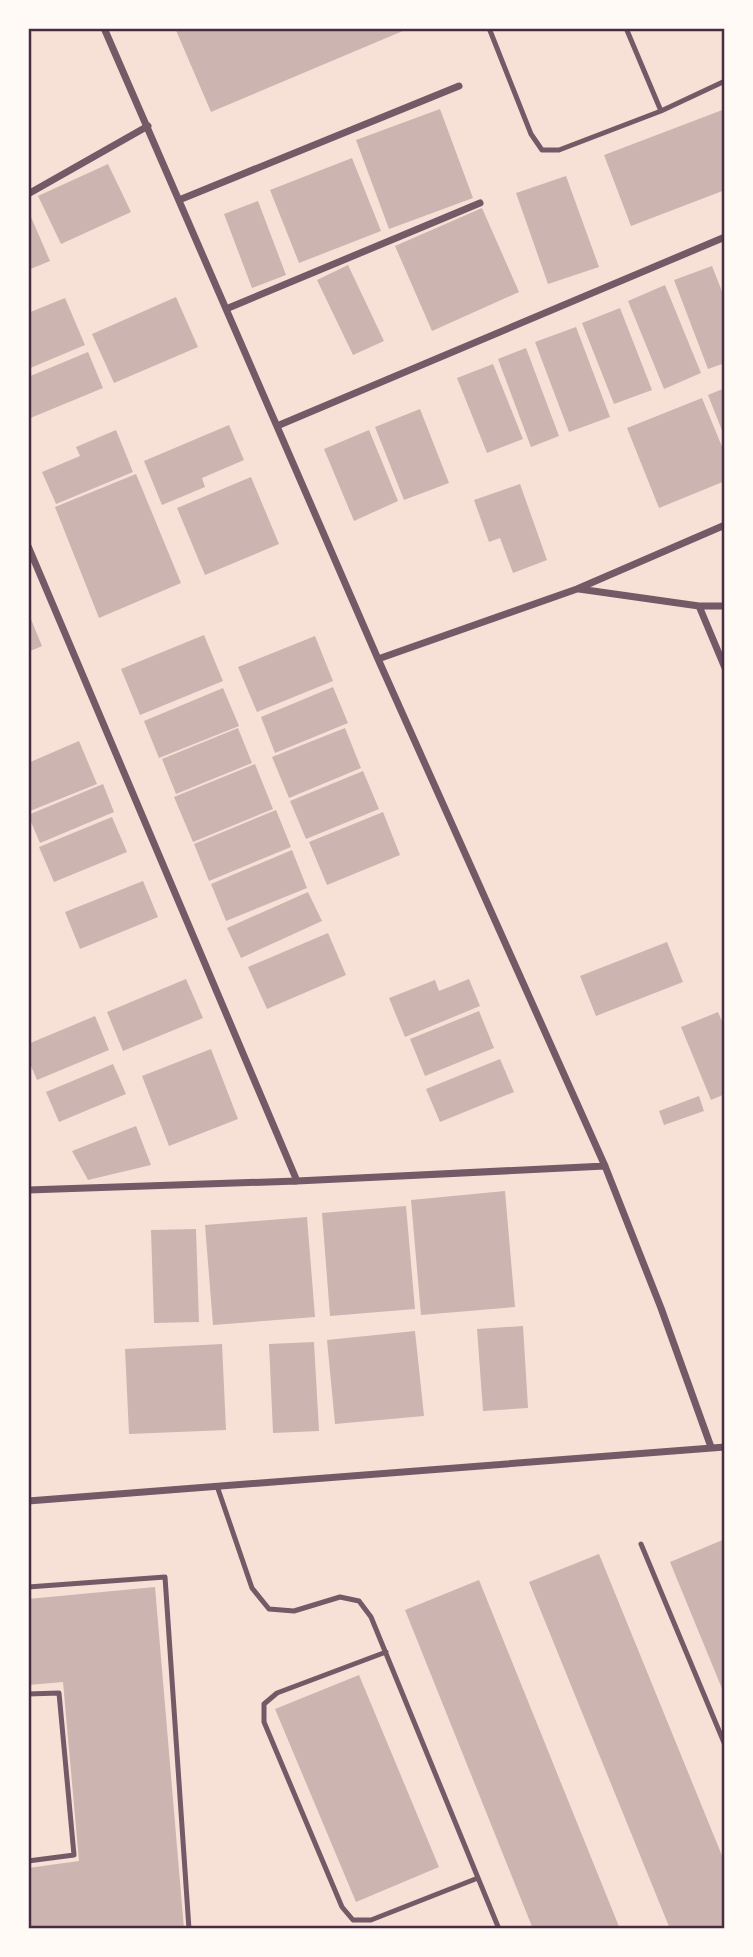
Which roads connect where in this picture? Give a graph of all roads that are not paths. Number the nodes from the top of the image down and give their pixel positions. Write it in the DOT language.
graph roads {
  1 [pos="104,28"];
  2 [pos="489,28"];
  3 [pos="626,28"];
  4 [pos="725,81"];
  5 [pos="459,86"];
  6 [pos="661,110"];
  7 [pos="148,127"];
  8 [pos="28,194"];
  9 [pos="179,200"];
  10 [pos="480,203"];
  11 [pos="725,237"];
  12 [pos="226,309"];
  13 [pos="276,426"];
  14 [pos="725,525"];
  15 [pos="28,546"];
  16 [pos="577,589"];
  17 [pos="699,606"];
  18 [pos="725,606"];
  19 [pos="378,659"];
  20 [pos="725,668"];
  21 [pos="605,1166"];
  22 [pos="298,1181"];
  23 [pos="28,1189"];
  24 [pos="711,1447"];
  25 [pos="725,1447"];
  26 [pos="217,1486"];
  27 [pos="28,1501"];
  28 [pos="641,1544"];
  29 [pos="28,1587"];
  30 [pos="386,1653"];
  31 [pos="28,1693"];
  32 [pos="725,1745"];
  33 [pos="28,1861"];
  34 [pos="478,1878"];
  35 [pos="189,1929"];
  36 [pos="499,1929"];
  1 -- 7 [label="street"];
  2 -- 6 [label="lane"];
  3 -- 6 [label="lane"];
  4 -- 6 [label="lane"];
  5 -- 9 [label="street"];
  7 -- 8 [label="street"];
  7 -- 9 [label="street"];
  9 -- 12 [label="street"];
  10 -- 12 [label="street"];
  11 -- 13 [label="street"];
  12 -- 13 [label="street"];
  13 -- 19 [label="street"];
  14 -- 16 [label="street"];
  15 -- 22 [label="street"];
  16 -- 17 [label="street"];
  16 -- 19 [label="street"];
  17 -- 18 [label="street"];
  17 -- 20 [label="street"];
  19 -- 21 [label="street"];
  21 -- 22 [label="street"];
  21 -- 24 [label="street"];
  22 -- 23 [label="street"];
  24 -- 25 [label="street"];
  24 -- 26 [label="street"];
  26 -- 27 [label="street"];
  26 -- 30 [label="lane"];
  28 -- 32 [label="lane"];
  29 -- 35 [label="lane"];
  30 -- 34 [label="lane"];
  30 -- 34 [label="lane"];
  31 -- 33 [label="lane"];
  34 -- 36 [label="lane"];
}
